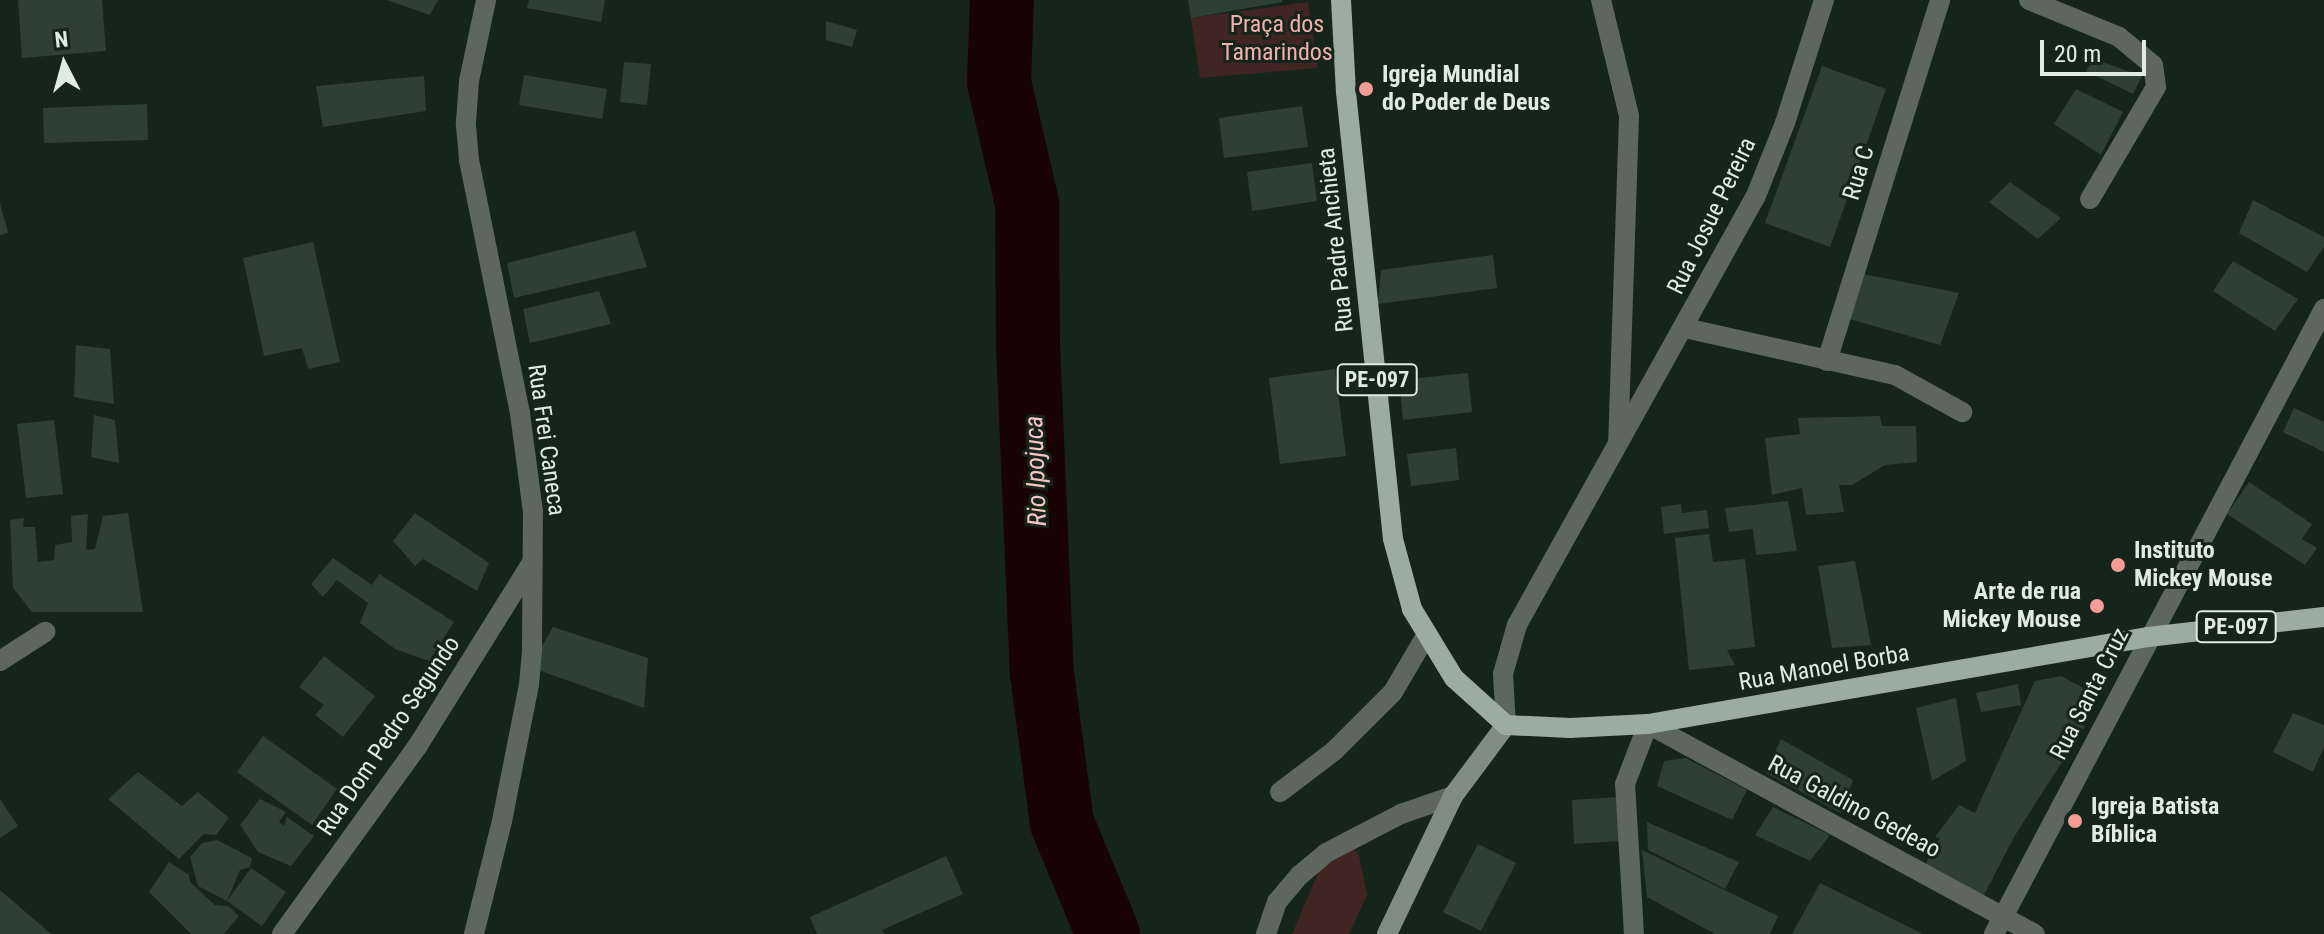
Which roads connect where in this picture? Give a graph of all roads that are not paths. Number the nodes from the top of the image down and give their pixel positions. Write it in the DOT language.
graph roads {
  1 [pos="486,0"];
  2 [pos="1341,0"];
  3 [pos="1601,0"];
  4 [pos="1824,0"];
  5 [pos="1940,0"];
  6 [pos="2029,0"];
  7 [pos="2090,199"];
  8 [pos="2324,309"];
  9 [pos="1685,328"];
  10 [pos="1827,361"];
  11 [pos="1962,412"];
  12 [pos="1618,442"];
  13 [pos="532,562"];
  14 [pos="2324,617"];
  15 [pos="45,632"];
  16 [pos="1427,634"];
  17 [pos="2148,637"];
  18 [pos="0,661"];
  19 [pos="1648,724"];
  20 [pos="1506,725"];
  21 [pos="1280,792"];
  22 [pos="1453,796"];
  23 [pos="1999,926"];
  24 [pos="282,934"];
  25 [pos="474,934"];
  26 [pos="1266,934"];
  27 [pos="1387,934"];
  28 [pos="1634,934"];
  29 [pos="2035,934"];
  1 -- 13 [label="street, Rua Frei Caneca"];
  2 -- 16 [label="main road, Rua Padre Anchieta / PE-097"];
  3 -- 12 [label="street"];
  4 -- 9 [label="street, Rua Josue Pereira"];
  5 -- 10 [label="street, Rua C"];
  6 -- 7 [label="street"];
  8 -- 17 [label="street, Rua Santa Cruz"];
  9 -- 10 [label="street"];
  9 -- 12 [label="street, Rua Josue Pereira"];
  10 -- 11 [label="street"];
  12 -- 20 [label="street, Rua Josue Pereira"];
  13 -- 24 [label="street, Rua Dom Pedro Segundo"];
  13 -- 25 [label="street, Rua Frei Caneca"];
  14 -- 17 [label="main road, PE-097"];
  15 -- 18 [label="street"];
  16 -- 20 [label="main road, Rua Padre Anchieta / PE-097"];
  16 -- 21 [label="street"];
  17 -- 19 [label="main road, Rua Manoel Borba / PE-097"];
  17 -- 23 [label="street, Rua Santa Cruz"];
  19 -- 20 [label="main road, Rua Manoel Borba / PE-097"];
  19 -- 23 [label="street, Rua Galdino Gedeao"];
  19 -- 28 [label="street"];
  20 -- 22 [label="main road"];
  22 -- 26 [label="street"];
  22 -- 27 [label="main road"];
  23 -- 29 [label="street, Rua Galdino Gedeao"];
}
